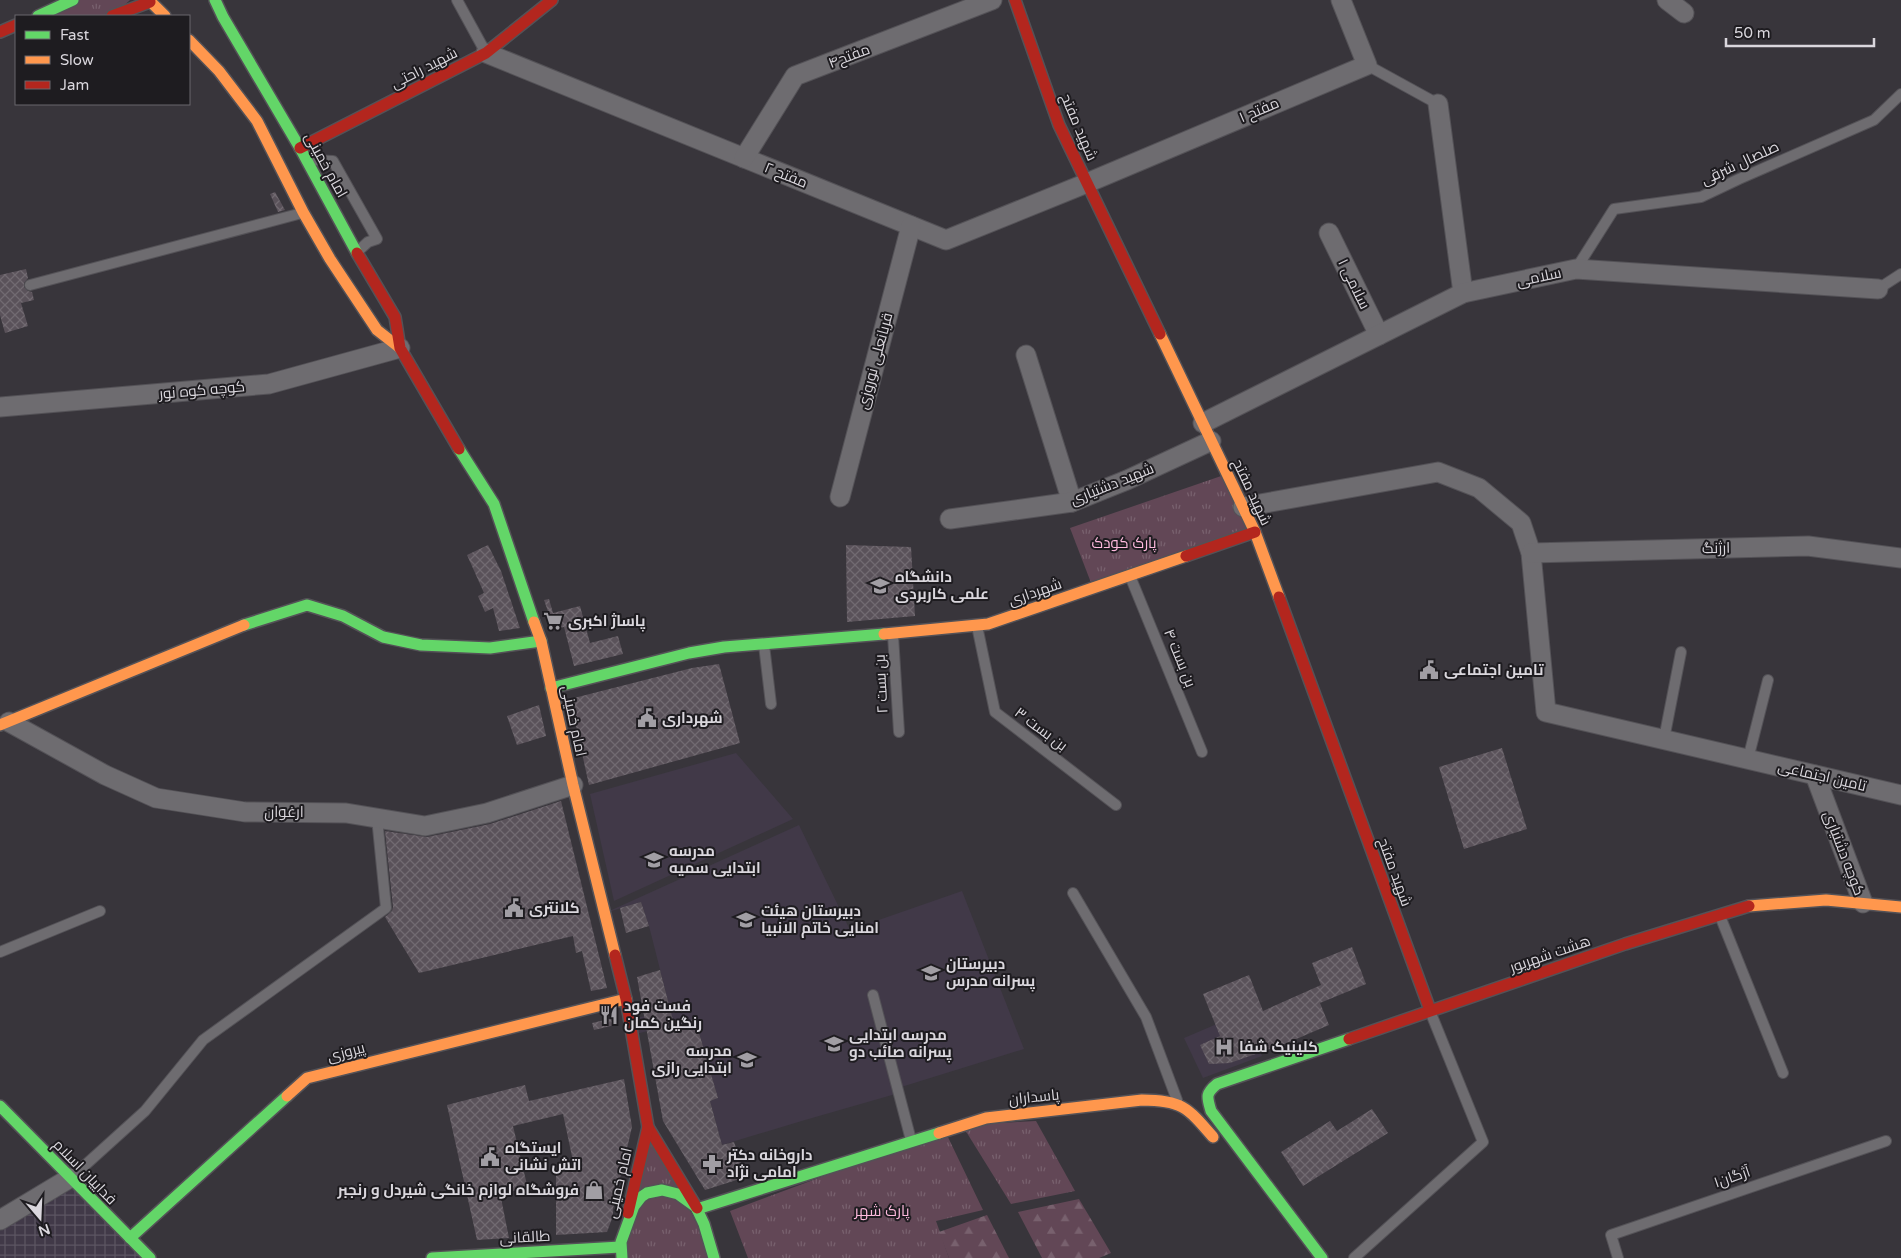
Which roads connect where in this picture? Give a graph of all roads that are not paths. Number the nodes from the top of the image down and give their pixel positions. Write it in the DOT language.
graph roads {
  1 [pos="73,0"];
  2 [pos="135,0"];
  3 [pos="163,0"];
  4 [pos="215,0"];
  5 [pos="457,0"];
  6 [pos="552,0"];
  7 [pos="992,0"];
  8 [pos="1015,0"];
  9 [pos="1341,0"];
  10 [pos="1667,0"];
  11 [pos="151,2"];
  12 [pos="1684,13"];
  13 [pos="40,15"];
  14 [pos="115,15"];
  15 [pos="164,15"];
  16 [pos="15,26"];
  17 [pos="15,32"];
  18 [pos="0,33"];
  19 [pos="190,41"];
  20 [pos="486,53"];
  21 [pos="1367,65"];
  22 [pos="1901,94"];
  23 [pos="1438,104"];
  24 [pos="300,148"];
  25 [pos="744,158"];
  26 [pos="306,160"];
  27 [pos="1087,183"];
  28 [pos="303,212"];
  29 [pos="911,226"];
  30 [pos="1329,233"];
  31 [pos="356,252"];
  32 [pos="1576,269"];
  33 [pos="1901,274"];
  34 [pos="30,285"];
  35 [pos="1878,289"];
  36 [pos="1463,293"];
  37 [pos="1379,335"];
  38 [pos="400,348"];
  39 [pos="1026,355"];
  40 [pos="0,407"];
  41 [pos="1202,423"];
  42 [pos="1211,441"];
  43 [pos="840,497"];
  44 [pos="1072,502"];
  45 [pos="1243,507"];
  46 [pos="950,519"];
  47 [pos="1255,532"];
  48 [pos="1531,552"];
  49 [pos="1901,558"];
  50 [pos="1130,575"];
  51 [pos="977,625"];
  52 [pos="893,634"];
  53 [pos="541,641"];
  54 [pos="764,644"];
  55 [pos="1680,652"];
  56 [pos="1768,680"];
  57 [pos="552,688"];
  58 [pos="771,704"];
  59 [pos="5,724"];
  60 [pos="899,732"];
  61 [pos="1664,739"];
  62 [pos="1202,752"];
  63 [pos="1748,759"];
  64 [pos="1815,775"];
  65 [pos="573,785"];
  66 [pos="1901,795"];
  67 [pos="1116,805"];
  68 [pos="377,818"];
  69 [pos="1073,892"];
  70 [pos="1863,903"];
  71 [pos="1901,907"];
  72 [pos="100,911"];
  73 [pos="1719,915"];
  74 [pos="0,952"];
  75 [pos="873,995"];
  76 [pos="626,999"];
  77 [pos="1430,1010"];
  78 [pos="1783,1073"];
  79 [pos="1178,1103"];
  80 [pos="0,1106"];
  81 [pos="648,1127"];
  82 [pos="1886,1140"];
  83 [pos="911,1141"];
  84 [pos="1221,1146"];
  85 [pos="1234,1161"];
  86 [pos="70,1178"];
  87 [pos="697,1208"];
  88 [pos="0,1220"];
  89 [pos="130,1238"];
  90 [pos="621,1250"];
  91 [pos="150,1258"];
  92 [pos="432,1258"];
  93 [pos="477,1258"];
  94 [pos="714,1258"];
  95 [pos="1321,1258"];
  96 [pos="1354,1258"];
  97 [pos="1618,1258"];
  1 -- 13 [label="street"];
  2 -- 11 [label="street"];
  3 -- 11 [label="street"];
  4 -- 24 [label="street, امام خمینی"];
  5 -- 20 [label="lane"];
  6 -- 20 [label="street, شهید راحتی"];
  7 -- 25 [label="street, مفتح۴"];
  8 -- 27 [label="street, شهید مفتح"];
  9 -- 21 [label="street"];
  10 -- 12 [label="street"];
  11 -- 14 [label="street"];
  11 -- 15 [label="street"];
  16 -- 18 [label="street"];
  17 -- 18 [label="street"];
  19 -- 28 [label="street, امام خمینی"];
  20 -- 24 [label="street, شهید راحتی"];
  20 -- 25 [label="street, مفتح ۲"];
  21 -- 23 [label="lane"];
  21 -- 27 [label="street, مفتح ۱"];
  22 -- 32 [label="lane, صلصال شرقی"];
  23 -- 36 [label="street"];
  24 -- 26 [label="street, امام خمینی"];
  25 -- 29 [label="street, مفتح ۲"];
  26 -- 31 [label="street, امام خمینی"];
  26 -- 31 [label="lane"];
  27 -- 29 [label="street, مفتح ۲"];
  27 -- 41 [label="street, شهید مفتح"];
  28 -- 34 [label="lane"];
  28 -- 38 [label="street, امام خمینی"];
  29 -- 43 [label="street, قربانعلی نوروزی"];
  30 -- 37 [label="street, سلامی ۱"];
  31 -- 38 [label="street, امام خمینی"];
  32 -- 35 [label="street, سلامی"];
  32 -- 36 [label="street, سلامی"];
  33 -- 35 [label="lane, سلامی"];
  36 -- 37 [label="street, سلامی"];
  37 -- 41 [label="street, سلامی"];
  38 -- 40 [label="street, کوچه کوه نور"];
  38 -- 53 [label="street, امام خمینی"];
  39 -- 44 [label="street"];
  41 -- 42 [label="street, شهید مفتح"];
  42 -- 44 [label="street, شهید دشتیاری"];
  42 -- 45 [label="street, شهید مفتح"];
  44 -- 46 [label="street, شهید دشتیاری"];
  45 -- 47 [label="street, شهید مفتح"];
  45 -- 48 [label="street, تامین اجتماعی"];
  47 -- 50 [label="street, شهرداری"];
  47 -- 77 [label="street, شهید مفتح"];
  48 -- 49 [label="street, ارژنگ"];
  48 -- 61 [label="street, تامین اجتماعی"];
  50 -- 51 [label="street, شهرداری"];
  50 -- 62 [label="lane, بن بست ۴"];
  51 -- 52 [label="street, شهرداری"];
  51 -- 67 [label="lane, بن بست ۳"];
  52 -- 54 [label="street, شهرداری"];
  52 -- 60 [label="lane, بن بست ۲"];
  53 -- 57 [label="street, امام خمینی"];
  53 -- 59 [label="street"];
  54 -- 57 [label="street, شهرداری"];
  54 -- 58 [label="lane"];
  55 -- 61 [label="lane"];
  56 -- 63 [label="lane"];
  57 -- 65 [label="street, امام خمینی"];
  59 -- 68 [label="street, ارغوان"];
  61 -- 63 [label="street, تامین اجتماعی"];
  63 -- 64 [label="street, تامین اجتماعی"];
  64 -- 66 [label="street, تامین اجتماعی"];
  64 -- 70 [label="street, کوچه دشتیاری"];
  65 -- 68 [label="street, ارغوان"];
  65 -- 76 [label="street, امام خمینی"];
  68 -- 86 [label="lane"];
  69 -- 79 [label="lane"];
  70 -- 71 [label="street, هشت شهریور"];
  70 -- 73 [label="street, هشت شهریور"];
  72 -- 74 [label="lane"];
  73 -- 77 [label="street, هشت شهریور"];
  73 -- 78 [label="lane"];
  75 -- 83 [label="lane"];
  76 -- 81 [label="street, امام خمینی"];
  76 -- 89 [label="street, پیروزی"];
  77 -- 95 [label="street, هشت شهریور"];
  77 -- 96 [label="lane"];
  79 -- 83 [label="street, پاسداران"];
  79 -- 84 [label="street"];
  80 -- 86 [label="street, فداییان اسلام"];
  81 -- 87 [label="street, امام خمینی"];
  81 -- 90 [label="street, امام خمینی"];
  82 -- 97 [label="lane, ۱آژگان"];
  83 -- 87 [label="street, پاسداران"];
  85 -- 95 [label="street"];
  86 -- 88 [label="street"];
  86 -- 89 [label="street, فداییان اسلام"];
  87 -- 90 [label="street"];
  87 -- 94 [label="street, امام خمینی"];
  89 -- 91 [label="street, فداییان اسلام"];
  90 -- 92 [label="street, طالقانی"];
  90 -- 93 [label="street, طالقانی"];
}
